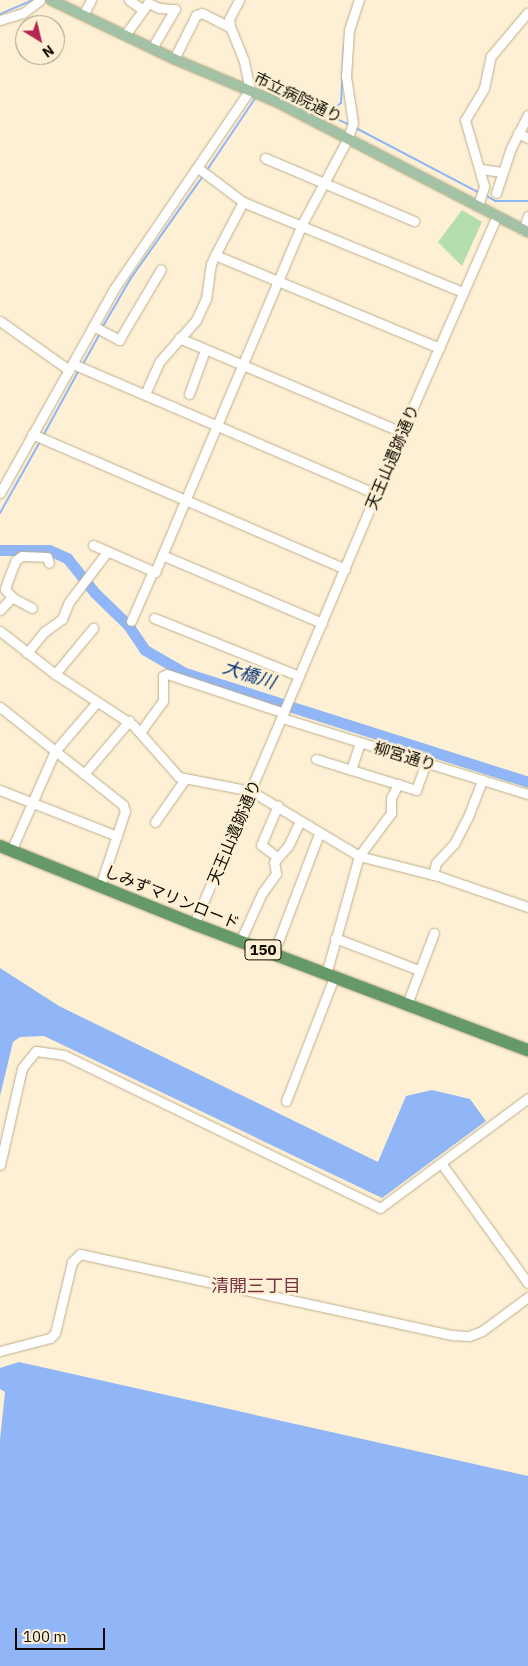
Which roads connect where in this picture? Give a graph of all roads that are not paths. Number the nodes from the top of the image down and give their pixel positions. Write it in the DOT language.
graph roads {
  1 [pos="40,0"];
  2 [pos="50,0"];
  3 [pos="91,0"];
  4 [pos="129,0"];
  5 [pos="239,0"];
  6 [pos="359,0"];
  7 [pos="142,9"];
  8 [pos="83,15"];
  9 [pos="527,15"];
  10 [pos="0,20"];
  11 [pos="230,27"];
  12 [pos="125,35"];
  13 [pos="152,48"];
  14 [pos="174,59"];
  15 [pos="250,90"];
  16 [pos="528,115"];
  17 [pos="518,133"];
  18 [pos="348,138"];
  19 [pos="528,138"];
  20 [pos="266,158"];
  21 [pos="198,168"];
  22 [pos="481,169"];
  23 [pos="502,172"];
  24 [pos="323,182"];
  25 [pos="496,193"];
  26 [pos="243,202"];
  27 [pos="478,206"];
  28 [pos="497,216"];
  29 [pos="528,217"];
  30 [pos="414,221"];
  31 [pos="301,226"];
  32 [pos="526,231"];
  33 [pos="215,255"];
  34 [pos="160,269"];
  35 [pos="278,280"];
  36 [pos="462,292"];
  37 [pos="0,321"];
  38 [pos="93,326"];
  39 [pos="179,338"];
  40 [pos="439,348"];
  41 [pos="205,350"];
  42 [pos="241,366"];
  43 [pos="71,367"];
  44 [pos="144,394"];
  45 [pos="189,394"];
  46 [pos="216,425"];
  47 [pos="402,432"];
  48 [pos="32,434"];
  49 [pos="0,493"];
  50 [pos="377,494"];
  51 [pos="185,500"];
  52 [pos="93,545"];
  53 [pos="107,552"];
  54 [pos="162,556"];
  55 [pos="50,563"];
  56 [pos="345,570"];
  57 [pos="153,571"];
  58 [pos="12,597"];
  59 [pos="32,608"];
  60 [pos="0,610"];
  61 [pos="154,618"];
  62 [pos="132,621"];
  63 [pos="322,623"];
  64 [pos="93,628"];
  65 [pos="0,631"];
  66 [pos="28,653"];
  67 [pos="55,674"];
  68 [pos="299,676"];
  69 [pos="97,702"];
  70 [pos="0,707"];
  71 [pos="284,714"];
  72 [pos="129,721"];
  73 [pos="141,731"];
  74 [pos="360,742"];
  75 [pos="55,751"];
  76 [pos="316,759"];
  77 [pos="426,762"];
  78 [pos="351,770"];
  79 [pos="84,774"];
  80 [pos="186,779"];
  81 [pos="482,780"];
  82 [pos="398,784"];
  83 [pos="0,790"];
  84 [pos="251,790"];
  85 [pos="528,794"];
  86 [pos="32,803"];
  87 [pos="278,805"];
  88 [pos="300,821"];
  89 [pos="155,822"];
  90 [pos="319,834"];
  91 [pos="117,836"];
  92 [pos="0,839"];
  93 [pos="8,847"];
  94 [pos="359,856"];
  95 [pos="277,857"];
  96 [pos="432,875"];
  97 [pos="101,883"];
  98 [pos="528,907"];
  99 [pos="196,920"];
  100 [pos="434,933"];
  101 [pos="243,935"];
  102 [pos="334,938"];
  103 [pos="276,947"];
  104 [pos="419,970"];
  105 [pos="331,972"];
  106 [pos="408,1001"];
  107 [pos="528,1043"];
  108 [pos="528,1050"];
  109 [pos="528,1098"];
  110 [pos="286,1101"];
  111 [pos="441,1163"];
  112 [pos="0,1166"];
  113 [pos="528,1283"];
  114 [pos="528,1298"];
  115 [pos="0,1351"];
  1 -- 10 [label="street"];
  2 -- 8 [label="main road, 市立病院通り"];
  3 -- 8 [label="street"];
  4 -- 7 [label="street"];
  5 -- 11 [label="street"];
  6 -- 18 [label="street"];
  7 -- 12 [label="street"];
  7 -- 13 [label="street"];
  8 -- 12 [label="main road, 市立病院通り"];
  9 -- 22 [label="street"];
  11 -- 14 [label="street"];
  11 -- 15 [label="street"];
  12 -- 13 [label="main road, 市立病院通り"];
  13 -- 14 [label="main road, 市立病院通り"];
  14 -- 15 [label="main road, 市立病院通り"];
  15 -- 18 [label="main road, 市立病院通り"];
  15 -- 21 [label="street"];
  16 -- 17 [label="street"];
  17 -- 19 [label="street"];
  17 -- 23 [label="street"];
  18 -- 24 [label="street"];
  18 -- 27 [label="main road, 市立病院通り"];
  20 -- 24 [label="street"];
  21 -- 26 [label="street"];
  21 -- 38 [label="street"];
  22 -- 23 [label="street"];
  22 -- 27 [label="street"];
  23 -- 25 [label="street"];
  24 -- 30 [label="street"];
  24 -- 31 [label="street"];
  26 -- 31 [label="street"];
  26 -- 33 [label="street"];
  27 -- 28 [label="main road, 市立病院通り"];
  28 -- 32 [label="main road, 市立病院通り"];
  28 -- 36 [label="street, 天王山遺跡通り"];
  29 -- 32 [label="street"];
  31 -- 35 [label="street"];
  31 -- 36 [label="street"];
  33 -- 35 [label="street"];
  33 -- 39 [label="street"];
  34 -- 38 [label="street"];
  35 -- 40 [label="street"];
  35 -- 42 [label="street"];
  36 -- 40 [label="street, 天王山遺跡通り"];
  37 -- 43 [label="street"];
  38 -- 43 [label="street"];
  39 -- 41 [label="street"];
  39 -- 44 [label="street"];
  40 -- 47 [label="street, 天王山遺跡通り"];
  41 -- 42 [label="street"];
  41 -- 45 [label="street"];
  42 -- 46 [label="street"];
  42 -- 47 [label="street"];
  43 -- 44 [label="street"];
  43 -- 48 [label="street"];
  44 -- 46 [label="street"];
  46 -- 50 [label="street"];
  46 -- 51 [label="street"];
  47 -- 50 [label="street, 天王山遺跡通り"];
  48 -- 49 [label="street"];
  48 -- 51 [label="street"];
  50 -- 56 [label="street, 天王山遺跡通り"];
  51 -- 54 [label="street"];
  51 -- 56 [label="street"];
  52 -- 53 [label="street"];
  53 -- 57 [label="street"];
  53 -- 66 [label="street"];
  54 -- 57 [label="street"];
  54 -- 63 [label="street"];
  55 -- 58 [label="street"];
  56 -- 63 [label="street, 天王山遺跡通り"];
  57 -- 62 [label="street"];
  58 -- 59 [label="street"];
  58 -- 60 [label="street"];
  61 -- 68 [label="street"];
  63 -- 68 [label="street, 天王山遺跡通り"];
  64 -- 67 [label="street"];
  65 -- 66 [label="street"];
  66 -- 67 [label="street"];
  67 -- 69 [label="street"];
  68 -- 71 [label="street, 天王山遺跡通り"];
  69 -- 72 [label="street"];
  69 -- 75 [label="street"];
  70 -- 75 [label="street"];
  71 -- 73 [label="street, 柳宮通り"];
  71 -- 74 [label="street, 柳宮通り"];
  71 -- 84 [label="street, 天王山遺跡通り"];
  72 -- 73 [label="street"];
  72 -- 79 [label="street"];
  73 -- 80 [label="street"];
  74 -- 77 [label="street, 柳宮通り"];
  74 -- 78 [label="street"];
  75 -- 79 [label="street"];
  75 -- 86 [label="street"];
  76 -- 78 [label="street"];
  77 -- 81 [label="street, 柳宮通り"];
  77 -- 82 [label="street"];
  78 -- 82 [label="street"];
  79 -- 91 [label="street"];
  80 -- 84 [label="street"];
  80 -- 89 [label="street"];
  81 -- 85 [label="street, 柳宮通り"];
  81 -- 96 [label="street"];
  82 -- 94 [label="street"];
  83 -- 86 [label="street"];
  84 -- 87 [label="street"];
  84 -- 99 [label="street, 天王山遺跡通り"];
  86 -- 91 [label="street"];
  86 -- 93 [label="street"];
  87 -- 88 [label="street"];
  87 -- 95 [label="street"];
  88 -- 90 [label="street"];
  88 -- 95 [label="street"];
  90 -- 94 [label="street"];
  90 -- 103 [label="street"];
  91 -- 97 [label="street"];
  92 -- 93 [label="highway, しみずマリンロード / 150"];
  93 -- 97 [label="highway, しみずマリンロード / 150"];
  94 -- 96 [label="street"];
  94 -- 102 [label="street"];
  95 -- 101 [label="street"];
  96 -- 98 [label="street"];
  97 -- 99 [label="highway, しみずマリンロード / 150"];
  99 -- 101 [label="highway, しみずマリンロード / 150"];
  99 -- 105 [label="highway, しみずマリンロード / 150"];
  100 -- 104 [label="street"];
  101 -- 103 [label="highway, しみずマリンロード / 150"];
  102 -- 104 [label="street"];
  102 -- 105 [label="street"];
  103 -- 105 [label="highway, しみずマリンロード / 150"];
  104 -- 106 [label="street"];
  105 -- 106 [label="highway, しみずマリンロード / 150"];
  105 -- 110 [label="street"];
  106 -- 107 [label="highway, しみずマリンロード / 150"];
  106 -- 108 [label="highway, しみずマリンロード / 150"];
  109 -- 111 [label="street"];
  111 -- 112 [label="street"];
  111 -- 113 [label="street"];
  114 -- 115 [label="street"];
}
